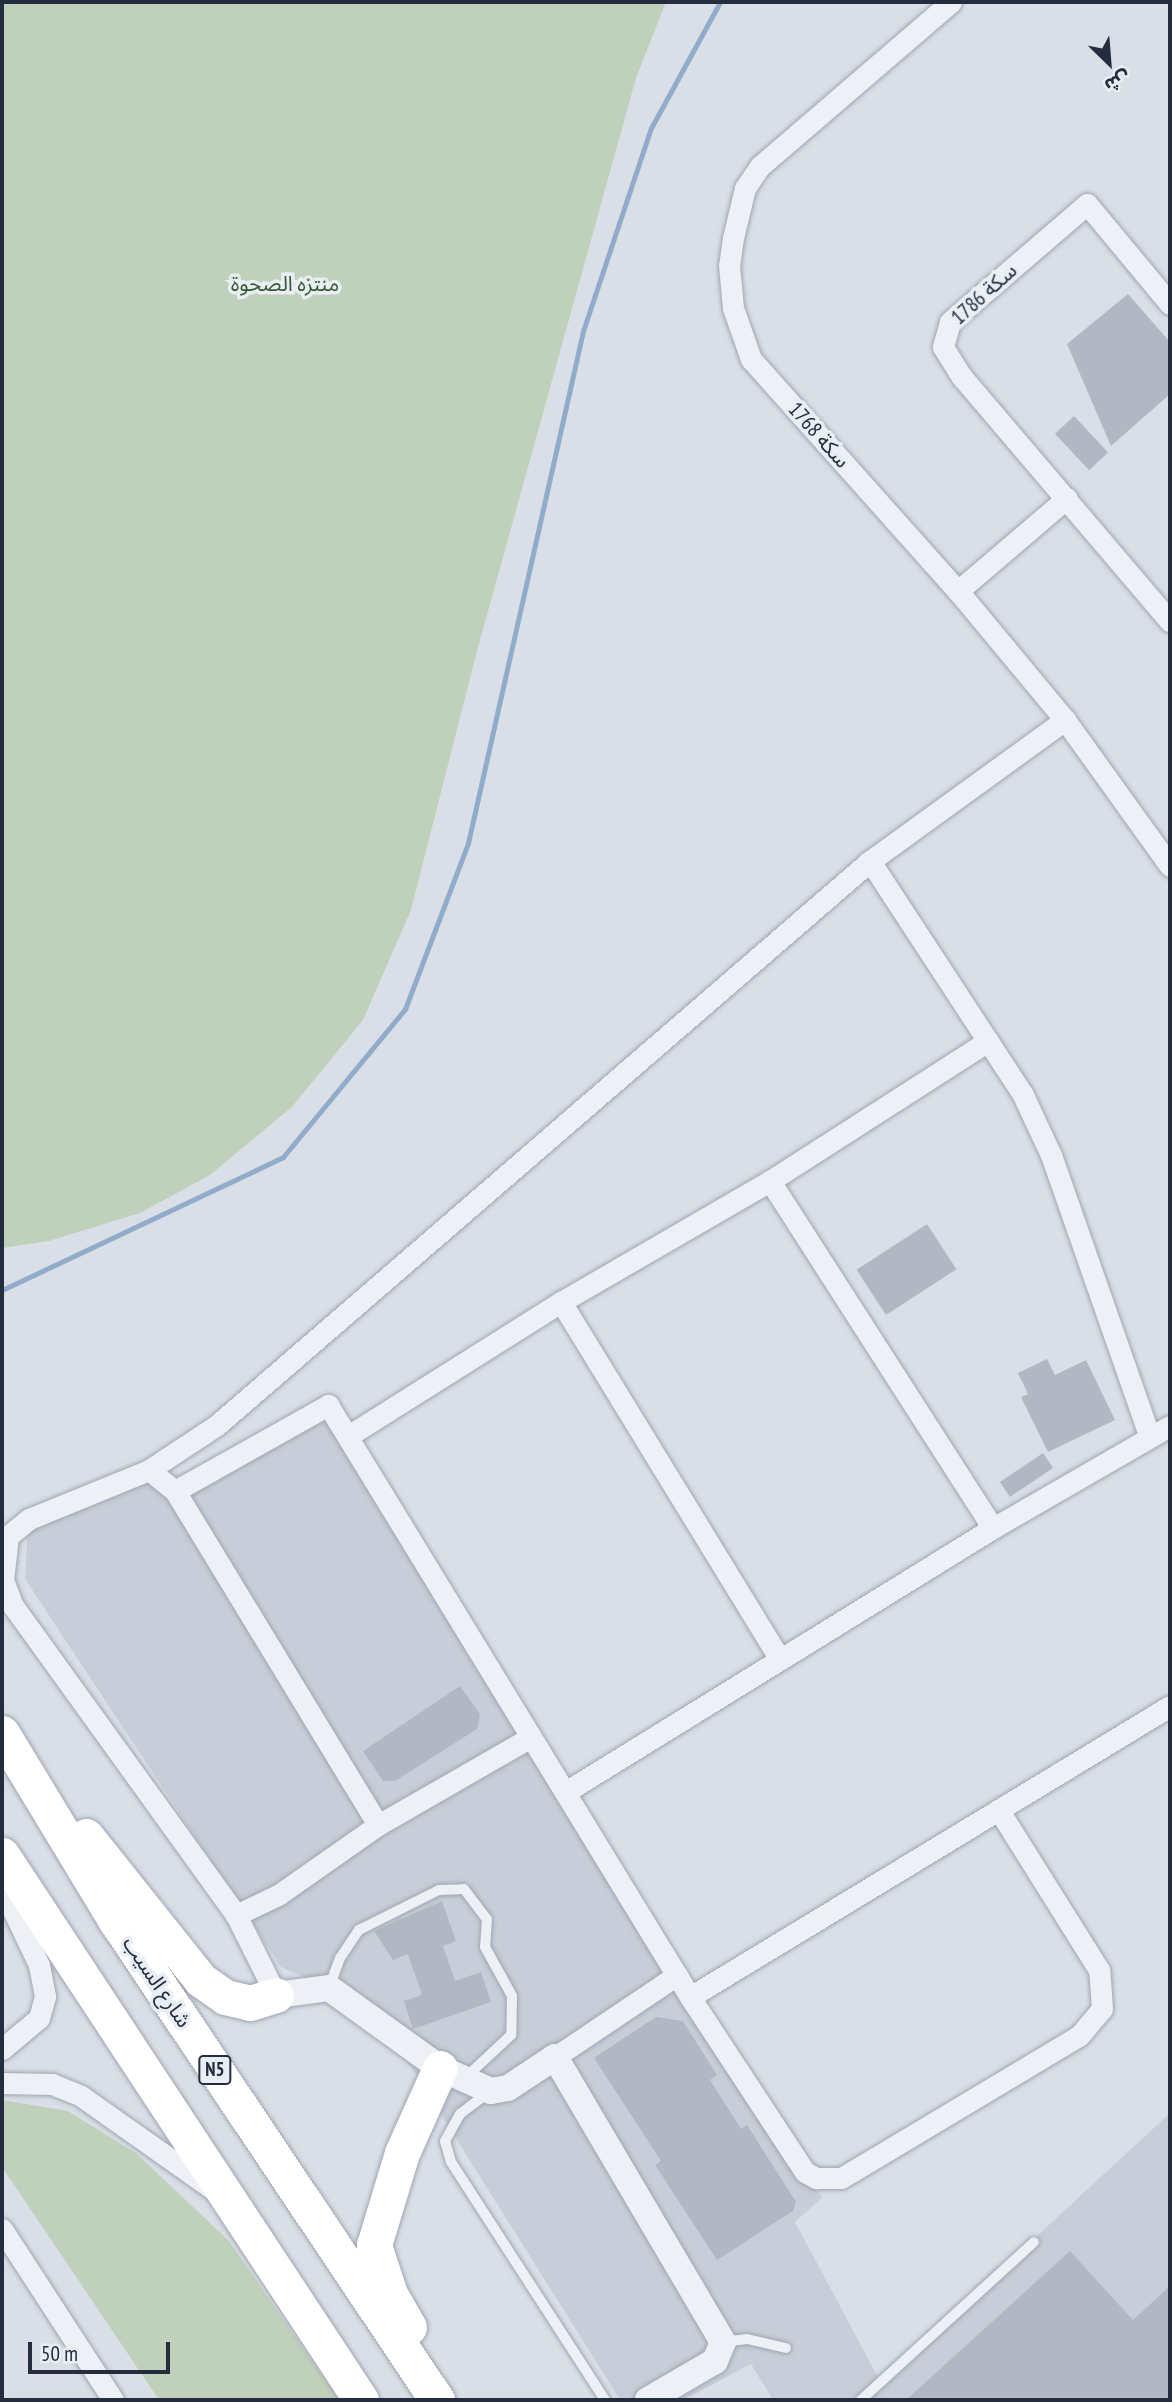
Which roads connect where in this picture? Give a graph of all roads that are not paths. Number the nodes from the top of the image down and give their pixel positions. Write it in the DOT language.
graph roads {
  1 [pos="951,2"];
  2 [pos="1170,304"];
  3 [pos="1068,498"];
  4 [pos="958,591"];
  5 [pos="1170,621"];
  6 [pos="1065,720"];
  7 [pos="870,861"];
  8 [pos="1170,866"];
  9 [pos="988,1041"];
  10 [pos="770,1181"];
  11 [pos="561,1302"];
  12 [pos="1170,1426"];
  13 [pos="1149,1435"];
  14 [pos="348,1436"];
  15 [pos="149,1470"];
  16 [pos="175,1491"];
  17 [pos="993,1528"];
  18 [pos="780,1659"];
  19 [pos="1170,1706"];
  20 [pos="2,1732"];
  21 [pos="531,1737"];
  22 [pos="567,1791"];
  23 [pos="1000,1812"];
  24 [pos="378,1825"];
  25 [pos="2,1855"];
  26 [pos="2,1887"];
  27 [pos="236,1915"];
  28 [pos="677,1975"];
  29 [pos="329,1988"];
  30 [pos="276,1996"];
  31 [pos="690,1997"];
  32 [pos="2,2049"];
  33 [pos="555,2057"];
  34 [pos="453,2072"];
  35 [pos="2,2083"];
  36 [pos="491,2091"];
  37 [pos="233,2204"];
  38 [pos="2,2229"];
  39 [pos="1034,2242"];
  40 [pos="723,2342"];
  41 [pos="786,2348"];
  42 [pos="113,2400"];
  43 [pos="361,2400"];
  44 [pos="437,2400"];
  45 [pos="449,2400"];
  46 [pos="605,2400"];
  47 [pos="648,2400"];
  48 [pos="861,2400"];
  1 -- 4 [label="street, سكة 1768"];
  2 -- 3 [label="street, سكة 1786"];
  3 -- 4 [label="street"];
  3 -- 5 [label="street, سكة 1786"];
  4 -- 6 [label="street, سكة 1768"];
  6 -- 7 [label="street"];
  6 -- 8 [label="street, سكة 1768"];
  7 -- 9 [label="street"];
  7 -- 15 [label="street"];
  9 -- 10 [label="street"];
  9 -- 13 [label="street"];
  10 -- 11 [label="street"];
  10 -- 17 [label="street"];
  11 -- 14 [label="street"];
  11 -- 18 [label="street"];
  12 -- 13 [label="street"];
  13 -- 17 [label="street"];
  14 -- 16 [label="street"];
  14 -- 21 [label="street"];
  15 -- 16 [label="street"];
  15 -- 27 [label="street"];
  16 -- 24 [label="street"];
  17 -- 18 [label="street"];
  18 -- 22 [label="street"];
  19 -- 23 [label="street"];
  20 -- 30 [label="highway"];
  20 -- 44 [label="highway, شارع السيب / N5"];
  21 -- 22 [label="street"];
  21 -- 24 [label="street"];
  22 -- 28 [label="street"];
  23 -- 31 [label="street"];
  23 -- 31 [label="street"];
  24 -- 27 [label="street"];
  25 -- 37 [label="highway"];
  26 -- 32 [label="street"];
  27 -- 30 [label="street"];
  28 -- 31 [label="street"];
  28 -- 33 [label="street"];
  29 -- 30 [label="street"];
  29 -- 34 [label="street"];
  29 -- 34 [label="lane"];
  33 -- 36 [label="street"];
  33 -- 40 [label="street"];
  34 -- 36 [label="street"];
  34 -- 45 [label="highway"];
  35 -- 37 [label="street"];
  36 -- 46 [label="lane"];
  37 -- 43 [label="highway"];
  38 -- 42 [label="street"];
  39 -- 48 [label="lane"];
  40 -- 41 [label="lane"];
  40 -- 47 [label="street"];
}
